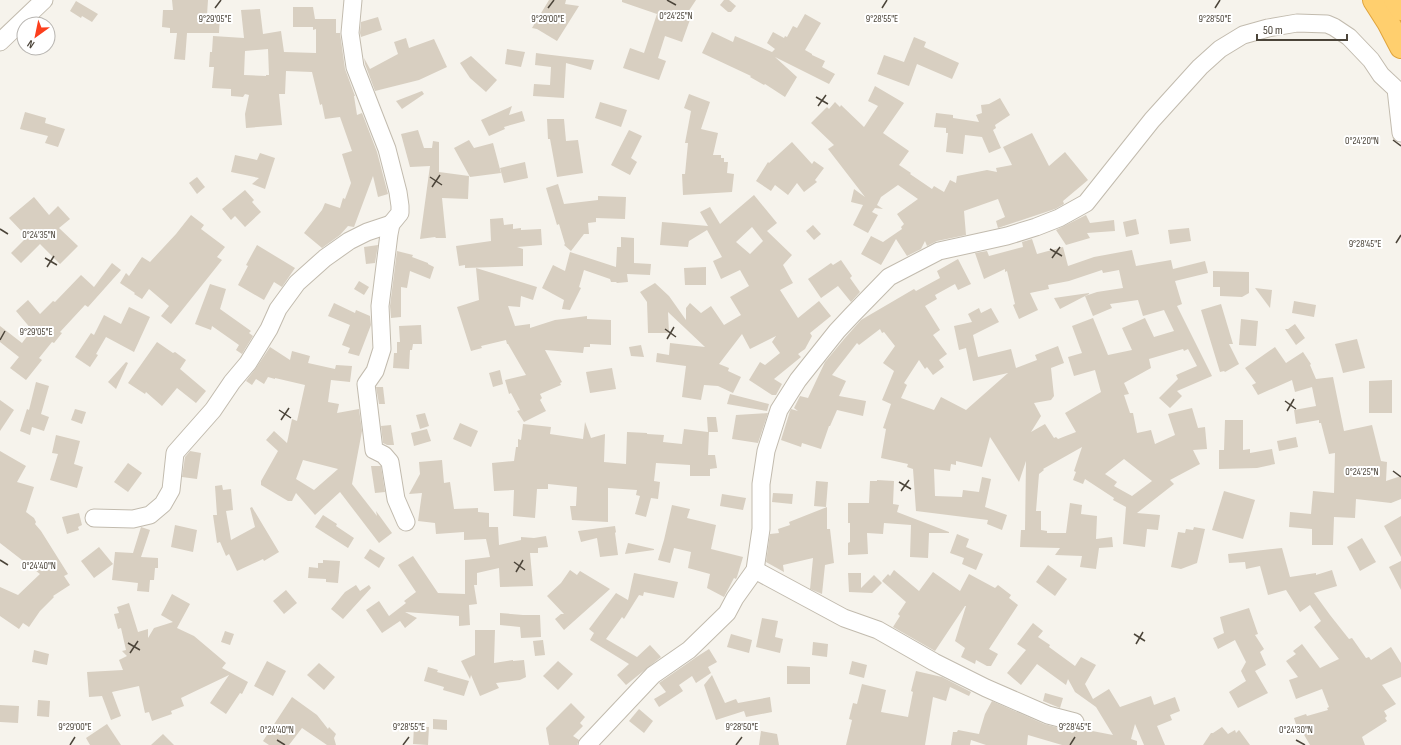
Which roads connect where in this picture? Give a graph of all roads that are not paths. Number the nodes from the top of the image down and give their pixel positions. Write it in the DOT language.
graph roads {
  1 [pos="44,0"];
  2 [pos="353,0"];
  3 [pos="1374,0"];
  4 [pos="1396,0"];
  5 [pos="1401,9"];
  6 [pos="0,42"];
  7 [pos="1401,47"];
  8 [pos="1399,89"];
  9 [pos="1401,133"];
  10 [pos="391,224"];
  11 [pos="94,518"];
  12 [pos="406,522"];
  13 [pos="755,570"];
  14 [pos="1075,722"];
  15 [pos="587,745"];
  1 -- 6 [label="street"];
  2 -- 10 [label="street"];
  3 -- 7 [label="highway"];
  4 -- 5 [label="highway"];
  8 -- 9 [label="street"];
  8 -- 13 [label="street"];
  10 -- 11 [label="street"];
  10 -- 12 [label="street"];
  13 -- 14 [label="street"];
  13 -- 15 [label="street"];
}
